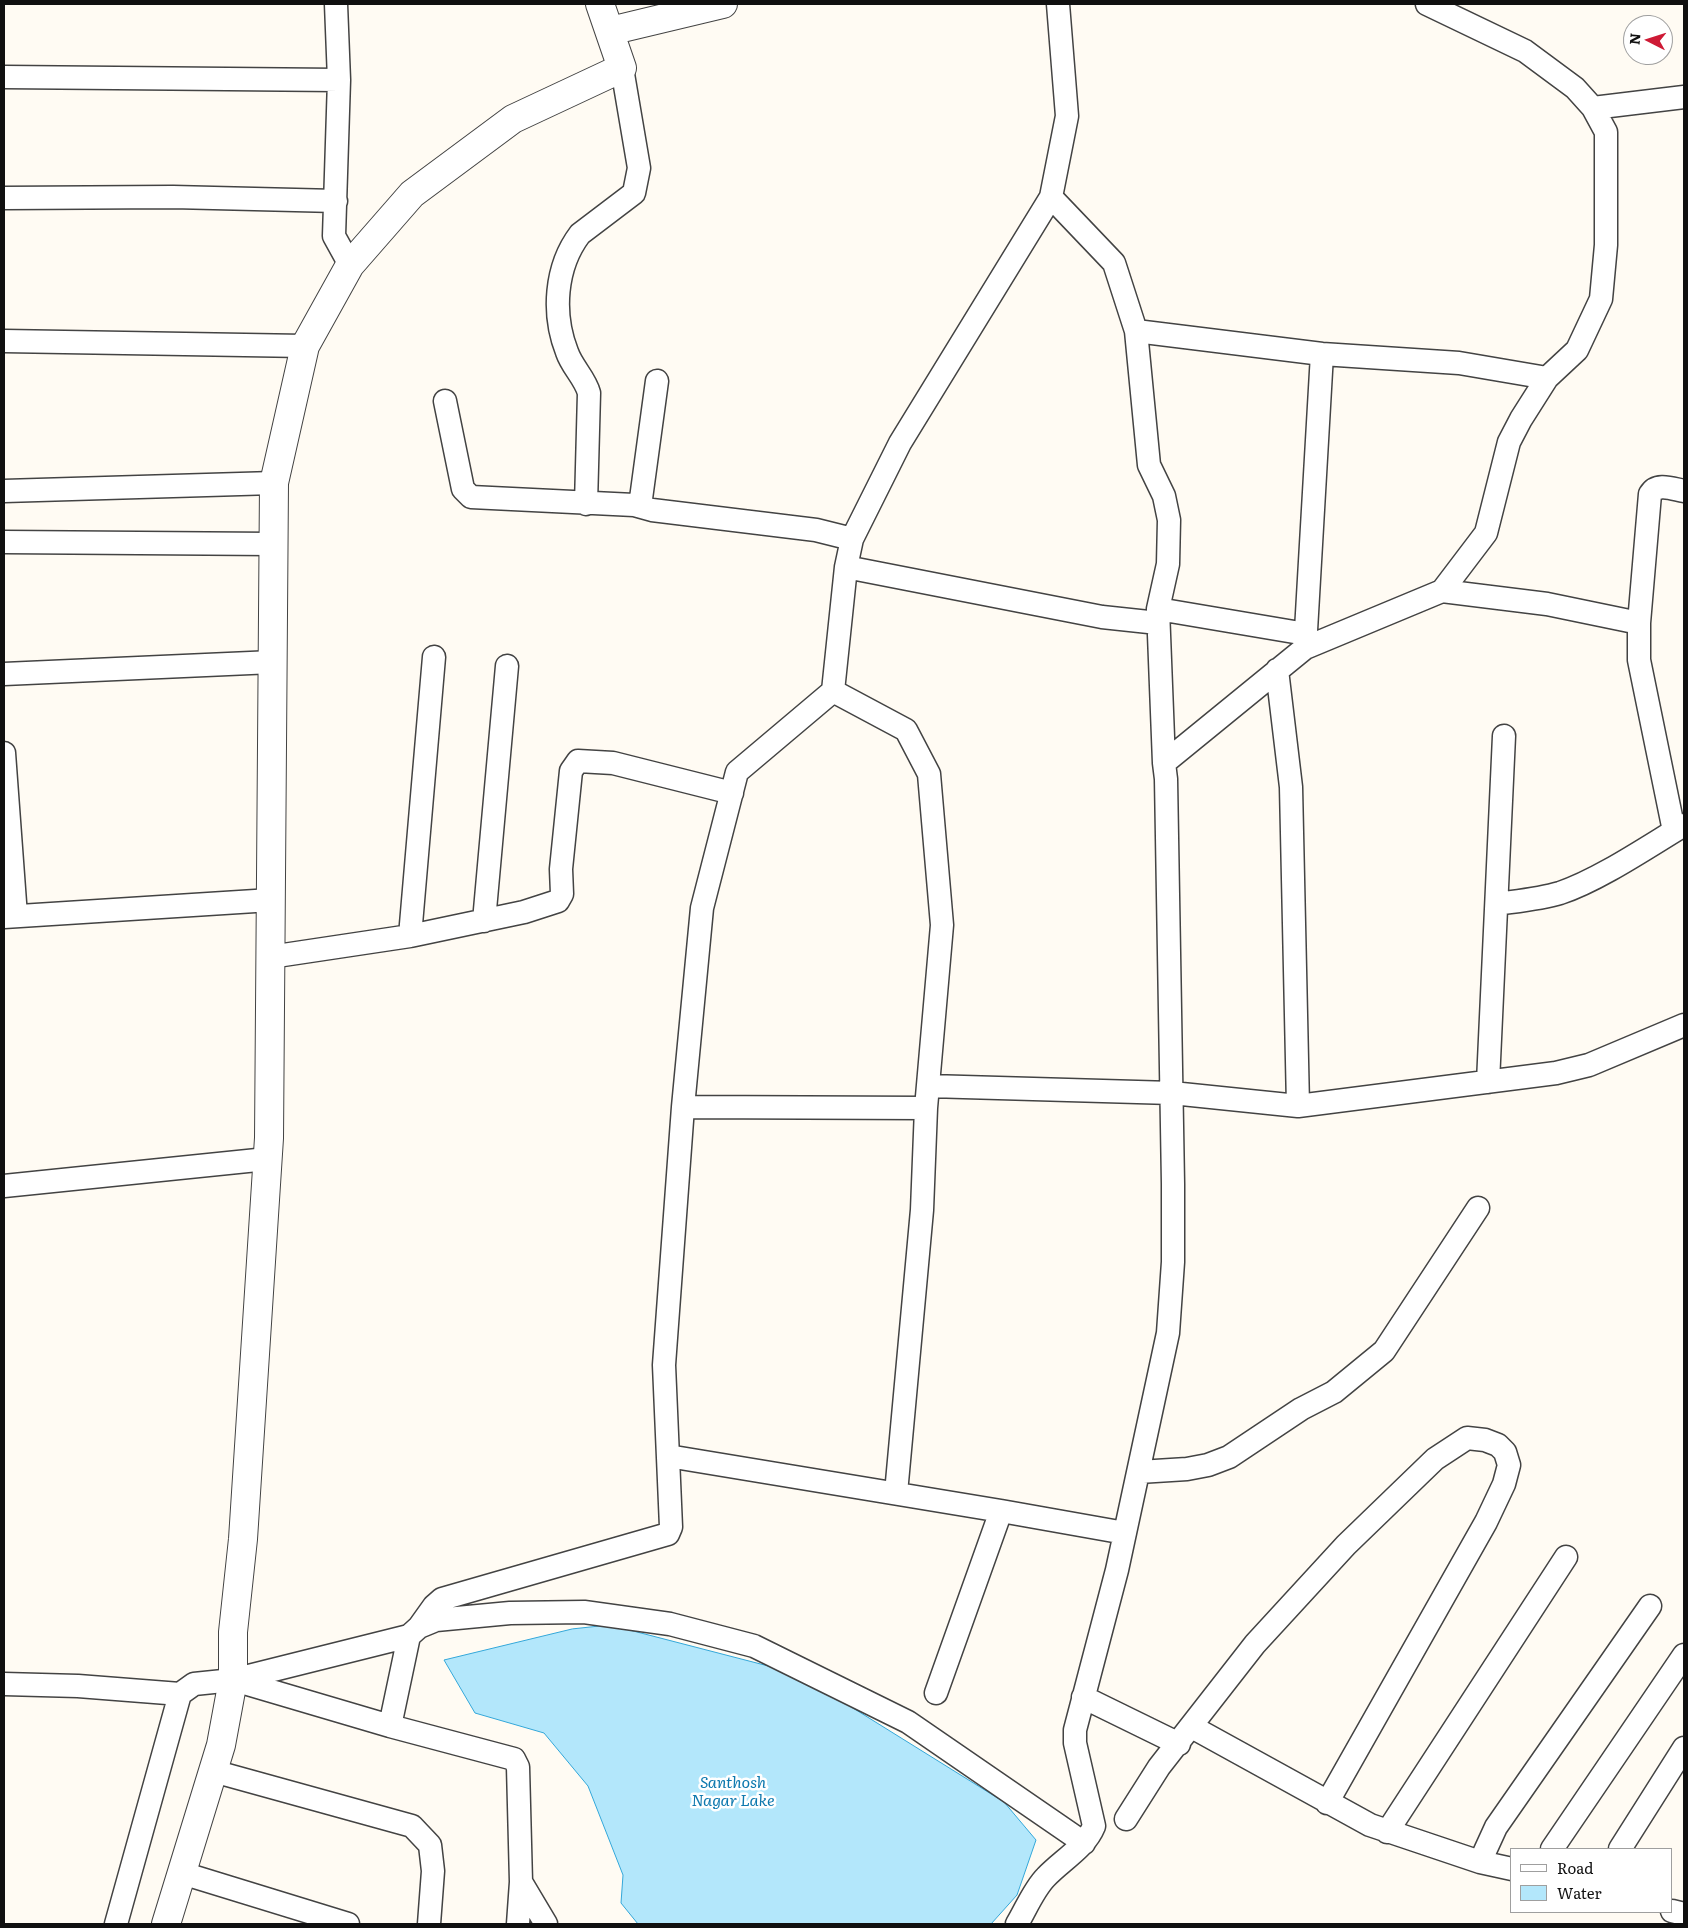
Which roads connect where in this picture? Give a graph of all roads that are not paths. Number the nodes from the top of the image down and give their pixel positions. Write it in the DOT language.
graph roads {
  1 [pos="336,4"];
  2 [pos="600,4"];
  3 [pos="723,4"];
  4 [pos="1058,4"];
  5 [pos="1427,4"];
  6 [pos="610,31"];
  7 [pos="622,68"];
  8 [pos="4,77"];
  9 [pos="339,80"];
  10 [pos="1684,97"];
  11 [pos="1593,108"];
  12 [pos="1051,197"];
  13 [pos="4,198"];
  14 [pos="336,201"];
  15 [pos="350,265"];
  16 [pos="1136,331"];
  17 [pos="4,341"];
  18 [pos="305,346"];
  19 [pos="1322,354"];
  20 [pos="1547,378"];
  21 [pos="657,381"];
  22 [pos="445,401"];
  23 [pos="274,483"];
  24 [pos="4,491"];
  25 [pos="1684,492"];
  26 [pos="586,504"];
  27 [pos="640,506"];
  28 [pos="852,539"];
  29 [pos="4,542"];
  30 [pos="274,544"];
  31 [pos="846,567"];
  32 [pos="1442,592"];
  33 [pos="1158,616"];
  34 [pos="1639,623"];
  35 [pos="1305,641"];
  36 [pos="434,657"];
  37 [pos="273,662"];
  38 [pos="507,666"];
  39 [pos="1277,670"];
  40 [pos="4,674"];
  41 [pos="833,691"];
  42 [pos="1504,736"];
  43 [pos="4,753"];
  44 [pos="1164,763"];
  45 [pos="732,793"];
  46 [pos="1679,828"];
  47 [pos="271,900"];
  48 [pos="1496,904"];
  49 [pos="10,916"];
  50 [pos="484,921"];
  51 [pos="410,936"];
  52 [pos="270,957"];
  53 [pos="1684,1025"];
  54 [pos="1488,1082"];
  55 [pos="1172,1094"];
  56 [pos="928,1097"];
  57 [pos="1298,1106"];
  58 [pos="683,1107"];
  59 [pos="268,1159"];
  60 [pos="4,1186"];
  61 [pos="1478,1208"];
  62 [pos="668,1456"];
  63 [pos="1139,1472"];
  64 [pos="896,1492"];
  65 [pos="1002,1511"];
  66 [pos="1125,1534"];
  67 [pos="1566,1558"];
  68 [pos="1650,1606"];
  69 [pos="414,1631"];
  70 [pos="1684,1655"];
  71 [pos="233,1680"];
  72 [pos="4,1684"];
  73 [pos="936,1692"];
  74 [pos="180,1694"];
  75 [pos="1082,1697"];
  76 [pos="390,1726"];
  77 [pos="1185,1736"];
  78 [pos="1684,1748"];
  79 [pos="213,1771"];
  80 [pos="1327,1803"];
  81 [pos="1126,1819"];
  82 [pos="1387,1832"];
  83 [pos="1084,1843"];
  84 [pos="1553,1848"];
  85 [pos="1621,1848"];
  86 [pos="1480,1862"];
  87 [pos="1510,1869"];
  88 [pos="182,1874"];
  89 [pos="520,1882"];
  90 [pos="116,1924"];
  91 [pos="166,1924"];
  92 [pos="348,1924"];
  93 [pos="429,1924"];
  94 [pos="518,1924"];
  95 [pos="546,1924"];
  96 [pos="1017,1924"];
  1 -- 9 [label="street"];
  2 -- 6 [label="street"];
  3 -- 6 [label="street"];
  4 -- 12 [label="street"];
  5 -- 11 [label="street"];
  6 -- 7 [label="street"];
  7 -- 15 [label="street"];
  7 -- 26 [label="street"];
  8 -- 9 [label="street"];
  9 -- 14 [label="street"];
  10 -- 11 [label="street"];
  11 -- 20 [label="street"];
  12 -- 16 [label="street"];
  12 -- 28 [label="street"];
  13 -- 14 [label="street"];
  14 -- 15 [label="street"];
  15 -- 18 [label="street"];
  16 -- 19 [label="street"];
  16 -- 33 [label="street"];
  17 -- 18 [label="street"];
  18 -- 23 [label="street"];
  19 -- 20 [label="street"];
  19 -- 35 [label="street"];
  20 -- 32 [label="street"];
  21 -- 27 [label="street"];
  22 -- 26 [label="street"];
  23 -- 24 [label="street"];
  23 -- 30 [label="street"];
  25 -- 34 [label="street"];
  26 -- 27 [label="street"];
  27 -- 28 [label="street"];
  28 -- 31 [label="street"];
  29 -- 30 [label="street"];
  30 -- 37 [label="street"];
  31 -- 33 [label="street"];
  31 -- 41 [label="street"];
  32 -- 34 [label="street"];
  32 -- 35 [label="street"];
  33 -- 35 [label="street"];
  33 -- 44 [label="street"];
  34 -- 46 [label="street"];
  35 -- 39 [label="street"];
  36 -- 51 [label="street"];
  37 -- 40 [label="street"];
  37 -- 47 [label="street"];
  38 -- 50 [label="street"];
  39 -- 44 [label="street"];
  39 -- 57 [label="street"];
  41 -- 45 [label="street"];
  41 -- 56 [label="street"];
  42 -- 48 [label="street"];
  43 -- 49 [label="street"];
  44 -- 55 [label="street"];
  45 -- 50 [label="street"];
  45 -- 58 [label="street"];
  46 -- 48 [label="street"];
  47 -- 49 [label="street"];
  47 -- 52 [label="street"];
  48 -- 54 [label="street"];
  50 -- 51 [label="street"];
  51 -- 52 [label="street"];
  52 -- 59 [label="street"];
  53 -- 54 [label="street"];
  54 -- 57 [label="street"];
  55 -- 56 [label="street"];
  55 -- 57 [label="street"];
  55 -- 63 [label="street"];
  56 -- 58 [label="street"];
  56 -- 64 [label="street"];
  58 -- 62 [label="street"];
  59 -- 60 [label="street"];
  59 -- 71 [label="street"];
  61 -- 63 [label="street"];
  62 -- 64 [label="street"];
  62 -- 69 [label="street"];
  63 -- 66 [label="street"];
  64 -- 65 [label="street"];
  65 -- 66 [label="street"];
  65 -- 73 [label="street"];
  66 -- 75 [label="street"];
  67 -- 82 [label="street"];
  68 -- 86 [label="street"];
  69 -- 71 [label="street"];
  69 -- 76 [label="street"];
  69 -- 83 [label="street"];
  70 -- 84 [label="street"];
  71 -- 74 [label="street"];
  71 -- 76 [label="street"];
  71 -- 79 [label="street"];
  72 -- 74 [label="street"];
  74 -- 90 [label="street"];
  75 -- 77 [label="street"];
  75 -- 83 [label="street"];
  76 -- 89 [label="street"];
  77 -- 80 [label="street"];
  77 -- 80 [label="street"];
  77 -- 81 [label="street"];
  78 -- 85 [label="street"];
  79 -- 88 [label="street"];
  79 -- 93 [label="street"];
  80 -- 82 [label="street"];
  82 -- 86 [label="street"];
  83 -- 96 [label="street"];
  86 -- 87 [label="street"];
  88 -- 91 [label="street"];
  88 -- 92 [label="street"];
  89 -- 94 [label="street"];
  89 -- 95 [label="street"];
}
